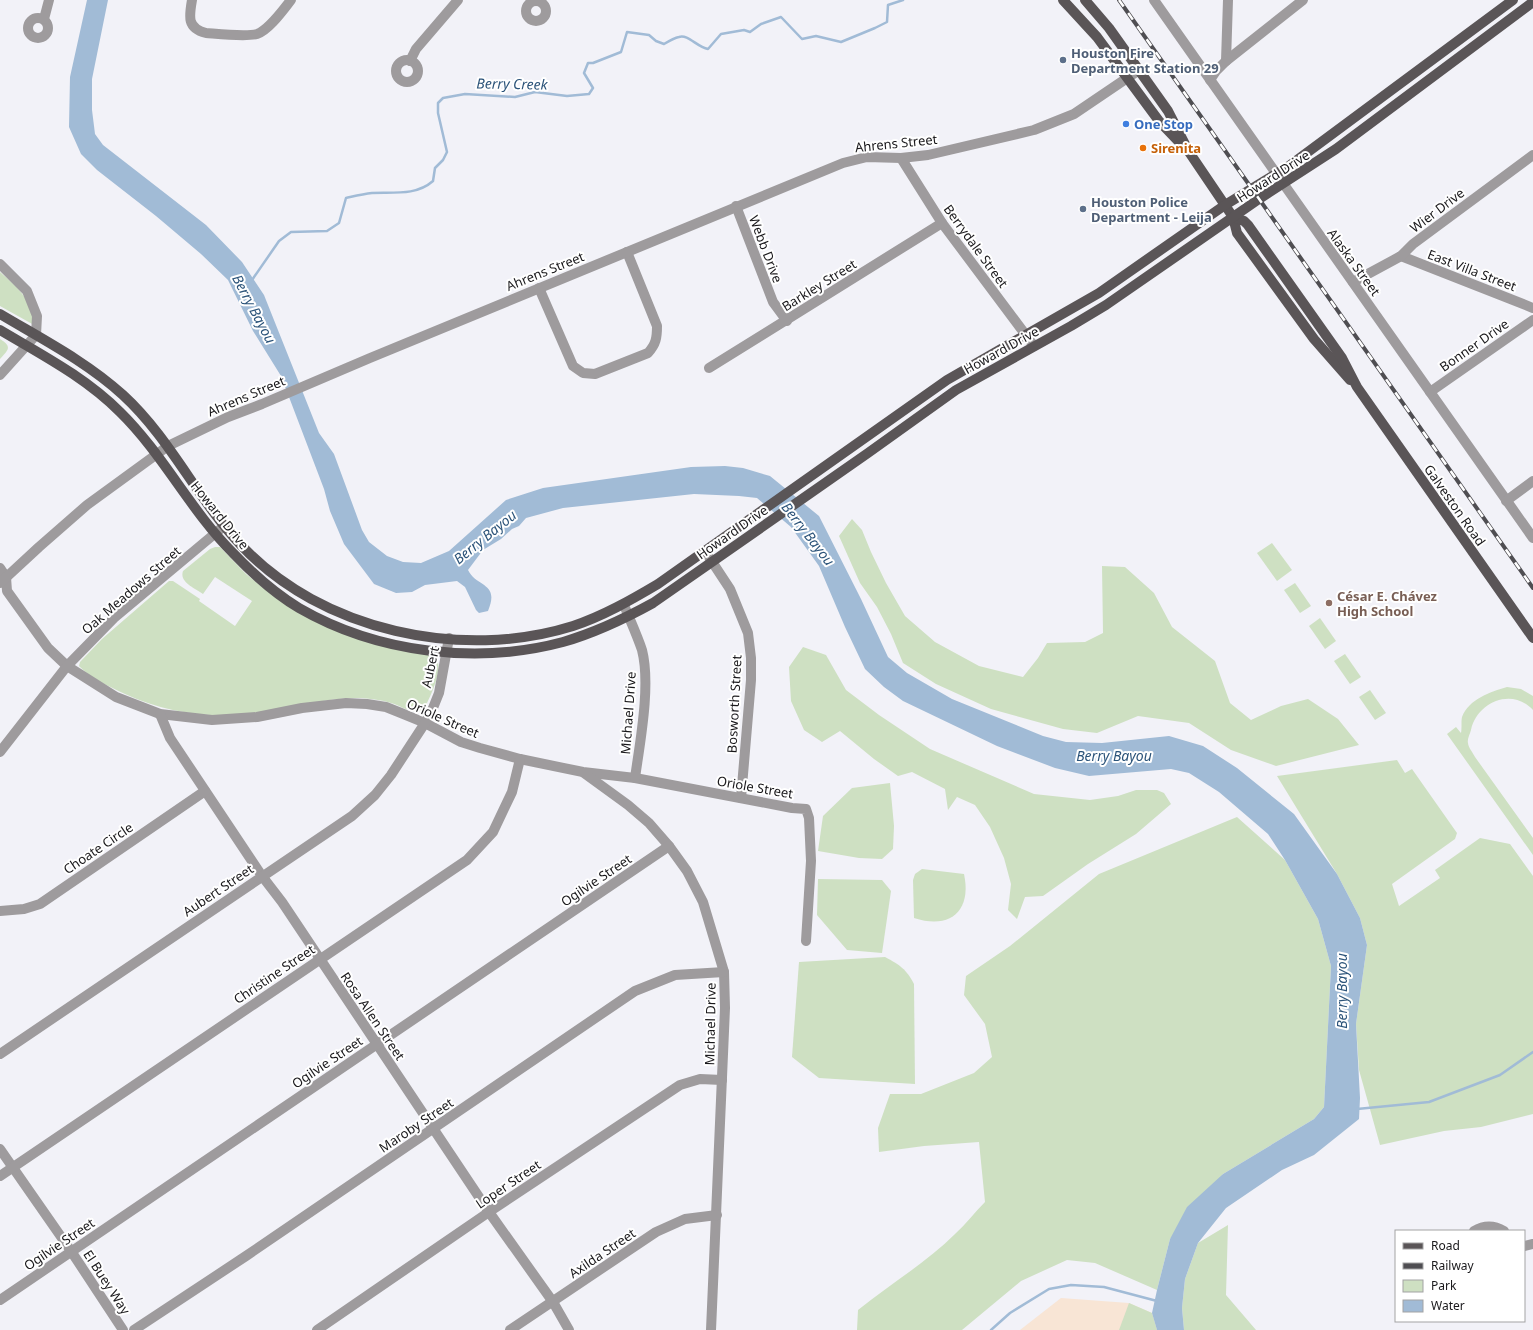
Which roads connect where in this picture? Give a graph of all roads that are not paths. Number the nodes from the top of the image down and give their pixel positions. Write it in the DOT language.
graph roads {
  1 [pos="49,0"];
  2 [pos="192,0"];
  3 [pos="291,0"];
  4 [pos="458,0"];
  5 [pos="1063,0"];
  6 [pos="1085,0"];
  7 [pos="1154,0"];
  8 [pos="1228,0"];
  9 [pos="1303,0"];
  10 [pos="1513,0"];
  11 [pos="1533,2"];
  12 [pos="44,19"];
  13 [pos="1109,28"];
  14 [pos="1097,37"];
  15 [pos="1451,46"];
  16 [pos="1460,57"];
  17 [pos="410,60"];
  18 [pos="1226,61"];
  19 [pos="1139,70"];
  20 [pos="1127,76"];
  21 [pos="1210,80"];
  22 [pos="1189,152"];
  23 [pos="1533,155"];
  24 [pos="901,158"];
  25 [pos="1275,174"];
  26 [pos="1283,185"];
  27 [pos="1225,205"];
  28 [pos="736,206"];
  29 [pos="1233,218"];
  30 [pos="942,223"];
  31 [pos="627,252"];
  32 [pos="1401,256"];
  33 [pos="0,264"];
  34 [pos="1117,281"];
  35 [pos="1353,282"];
  36 [pos="539,288"];
  37 [pos="1125,292"];
  38 [pos="1533,308"];
  39 [pos="0,314"];
  40 [pos="1315,319"];
  41 [pos="1533,320"];
  42 [pos="787,321"];
  43 [pos="1305,326"];
  44 [pos="0,330"];
  45 [pos="36,335"];
  46 [pos="1026,336"];
  47 [pos="26,345"];
  48 [pos="1034,346"];
  49 [pos="709,368"];
  50 [pos="0,375"];
  51 [pos="947,380"];
  52 [pos="1357,387"];
  53 [pos="956,390"];
  54 [pos="1430,392"];
  55 [pos="860,442"];
  56 [pos="168,446"];
  57 [pos="157,454"];
  58 [pos="868,454"];
  59 [pos="1533,481"];
  60 [pos="1506,501"];
  61 [pos="224,526"];
  62 [pos="215,534"];
  63 [pos="1533,538"];
  64 [pos="705,551"];
  65 [pos="712,562"];
  66 [pos="2,576"];
  67 [pos="624,605"];
  68 [pos="348,616"];
  69 [pos="629,617"];
  70 [pos="342,628"];
  71 [pos="536,634"];
  72 [pos="450,638"];
  73 [pos="1533,638"];
  74 [pos="538,648"];
  75 [pos="447,652"];
  76 [pos="67,666"];
  77 [pos="160,714"];
  78 [pos="425,723"];
  79 [pos="0,752"];
  80 [pos="520,759"];
  81 [pos="583,772"];
  82 [pos="635,778"];
  83 [pos="205,791"];
  84 [pos="741,798"];
  85 [pos="670,846"];
  86 [pos="262,876"];
  87 [pos="0,911"];
  88 [pos="806,941"];
  89 [pos="320,959"];
  90 [pos="724,972"];
  91 [pos="376,1044"];
  92 [pos="0,1054"];
  93 [pos="722,1080"];
  94 [pos="434,1128"];
  95 [pos="0,1149"];
  96 [pos="12,1168"];
  97 [pos="0,1176"];
  98 [pos="489,1212"];
  99 [pos="716,1215"];
  100 [pos="1476,1230"];
  101 [pos="1501,1230"];
  102 [pos="71,1251"];
  103 [pos="0,1300"];
  104 [pos="553,1302"];
  105 [pos="123,1330"];
  106 [pos="134,1330"];
  107 [pos="317,1330"];
  108 [pos="510,1330"];
  109 [pos="569,1330"];
  110 [pos="711,1330"];
  1 -- 12 [label="street"];
  2 -- 3 [label="street"];
  4 -- 17 [label="street"];
  5 -- 14 [label="main road, Galveston Road"];
  6 -- 13 [label="main road, Galveston Road"];
  7 -- 21 [label="street, Alaska Street"];
  8 -- 18 [label="street"];
  9 -- 18 [label="street"];
  10 -- 15 [label="main road, Howard Drive"];
  11 -- 16 [label="main road, Howard Drive"];
  13 -- 14 [label="main road"];
  13 -- 19 [label="main road, Galveston Road"];
  14 -- 20 [label="main road, Galveston Road"];
  15 -- 16 [label="main road"];
  15 -- 25 [label="main road, Howard Drive"];
  16 -- 26 [label="main road, Howard Drive"];
  18 -- 21 [label="street"];
  19 -- 20 [label="street, Ahrens Street"];
  19 -- 22 [label="main road, Galveston Road"];
  20 -- 22 [label="main road, Galveston Road"];
  20 -- 24 [label="street, Ahrens Street"];
  21 -- 25 [label="street, Alaska Street"];
  22 -- 27 [label="main road, Galveston Road"];
  23 -- 32 [label="street, Wier Drive"];
  24 -- 28 [label="street, Ahrens Street"];
  24 -- 30 [label="street, Berrydale Street"];
  25 -- 26 [label="street, Alaska Street"];
  25 -- 27 [label="main road, Howard Drive"];
  26 -- 29 [label="main road, Howard Drive"];
  26 -- 35 [label="street, Alaska Street"];
  27 -- 29 [label="main road, Galveston Road"];
  27 -- 34 [label="main road, Howard Drive"];
  28 -- 31 [label="street, Ahrens Street"];
  28 -- 42 [label="street, Webb Drive"];
  29 -- 37 [label="main road, Howard Drive"];
  29 -- 40 [label="main road, Galveston Road"];
  29 -- 43 [label="main road, Galveston Road"];
  30 -- 42 [label="street, Barkley Street"];
  30 -- 46 [label="street, Berrydale Street"];
  31 -- 36 [label="street, Ahrens Street"];
  31 -- 36 [label="street"];
  32 -- 35 [label="street, Wier Drive"];
  32 -- 38 [label="street, East Villa Street"];
  33 -- 45 [label="street"];
  34 -- 37 [label="main road"];
  34 -- 46 [label="main road, Howard Drive"];
  35 -- 54 [label="street, Alaska Street"];
  36 -- 56 [label="street, Ahrens Street"];
  37 -- 48 [label="main road, Howard Drive"];
  39 -- 45 [label="main road, Howard Drive"];
  40 -- 43 [label="main road"];
  40 -- 52 [label="main road, Galveston Road"];
  41 -- 54 [label="street, Bonner Drive"];
  42 -- 49 [label="street, Barkley Street"];
  43 -- 52 [label="main road, Galveston Road"];
  44 -- 47 [label="main road, Howard Drive"];
  45 -- 47 [label="street"];
  45 -- 56 [label="main road, Howard Drive"];
  46 -- 48 [label="street, Berrydale Street"];
  46 -- 51 [label="main road, Howard Drive"];
  47 -- 50 [label="street"];
  47 -- 57 [label="main road, Howard Drive"];
  48 -- 53 [label="main road, Howard Drive"];
  51 -- 53 [label="main road"];
  51 -- 55 [label="main road, Howard Drive"];
  52 -- 73 [label="main road, Galveston Road"];
  53 -- 58 [label="main road, Howard Drive"];
  54 -- 60 [label="street, Alaska Street"];
  55 -- 58 [label="main road"];
  55 -- 64 [label="main road, Howard Drive"];
  56 -- 57 [label="street, Ahrens Street"];
  56 -- 61 [label="main road, Howard Drive"];
  57 -- 62 [label="main road, Howard Drive"];
  57 -- 66 [label="street, Ahrens Street"];
  58 -- 65 [label="main road, Howard Drive"];
  59 -- 60 [label="street"];
  60 -- 63 [label="street, Alaska Street"];
  61 -- 62 [label="street, Oak Meadows Street"];
  61 -- 68 [label="main road, Howard Drive"];
  62 -- 70 [label="main road, Howard Drive"];
  62 -- 76 [label="street, Oak Meadows Street"];
  64 -- 65 [label="street, Bosworth Street"];
  64 -- 67 [label="main road, Howard Drive"];
  65 -- 69 [label="main road, Howard Drive"];
  65 -- 84 [label="street, Bosworth Street"];
  66 -- 76 [label="street, Oriole Street"];
  67 -- 69 [label="street, Michael Drive"];
  67 -- 71 [label="main road, Howard Drive"];
  68 -- 70 [label="main road"];
  68 -- 72 [label="main road, Howard Drive"];
  69 -- 74 [label="main road, Howard Drive"];
  69 -- 82 [label="street, Michael Drive"];
  70 -- 75 [label="main road, Howard Drive"];
  71 -- 72 [label="main road, Howard Drive"];
  71 -- 74 [label="main road"];
  72 -- 75 [label="street, Aubert"];
  74 -- 75 [label="main road, Howard Drive"];
  75 -- 78 [label="street, Aubert"];
  76 -- 77 [label="street, Oriole Street"];
  76 -- 79 [label="street, Oak Meadows Street"];
  77 -- 78 [label="street, Oriole Street"];
  77 -- 83 [label="street, Rosa Allen Street"];
  78 -- 80 [label="street, Oriole Street"];
  78 -- 86 [label="street, Aubert Street"];
  80 -- 81 [label="street, Oriole Street"];
  80 -- 89 [label="street, Christine Street"];
  81 -- 82 [label="street, Oriole Street"];
  81 -- 85 [label="street, Michael Drive"];
  82 -- 84 [label="street, Oriole Street"];
  83 -- 86 [label="street, Rosa Allen Street"];
  83 -- 87 [label="street, Choate Circle"];
  84 -- 88 [label="street, Oriole Street"];
  85 -- 90 [label="street, Michael Drive"];
  85 -- 91 [label="street, Ogilvie Street"];
  86 -- 89 [label="street, Rosa Allen Street"];
  86 -- 92 [label="street, Aubert Street"];
  89 -- 91 [label="street, Rosa Allen Street"];
  89 -- 96 [label="street, Christine Street"];
  90 -- 93 [label="street, Michael Drive"];
  90 -- 94 [label="street, Maroby Street"];
  91 -- 94 [label="street, Rosa Allen Street"];
  91 -- 102 [label="street, Ogilvie Street"];
  93 -- 98 [label="street, Loper Street"];
  93 -- 99 [label="street, Michael Drive"];
  94 -- 98 [label="street, Rosa Allen Street"];
  94 -- 106 [label="street, Maroby Street"];
  95 -- 96 [label="street, El Buey Way"];
  96 -- 97 [label="street, Christine Street"];
  96 -- 102 [label="street, El Buey Way"];
  98 -- 104 [label="street, Rosa Allen Street"];
  98 -- 107 [label="street, Loper Street"];
  99 -- 104 [label="street, Axilda Street"];
  99 -- 110 [label="street, Michael Drive"];
  100 -- 101 [label="street"];
  102 -- 103 [label="street, Ogilvie Street"];
  102 -- 105 [label="street, El Buey Way"];
  104 -- 108 [label="street, Axilda Street"];
  104 -- 109 [label="street, Rosa Allen Street"];
}
